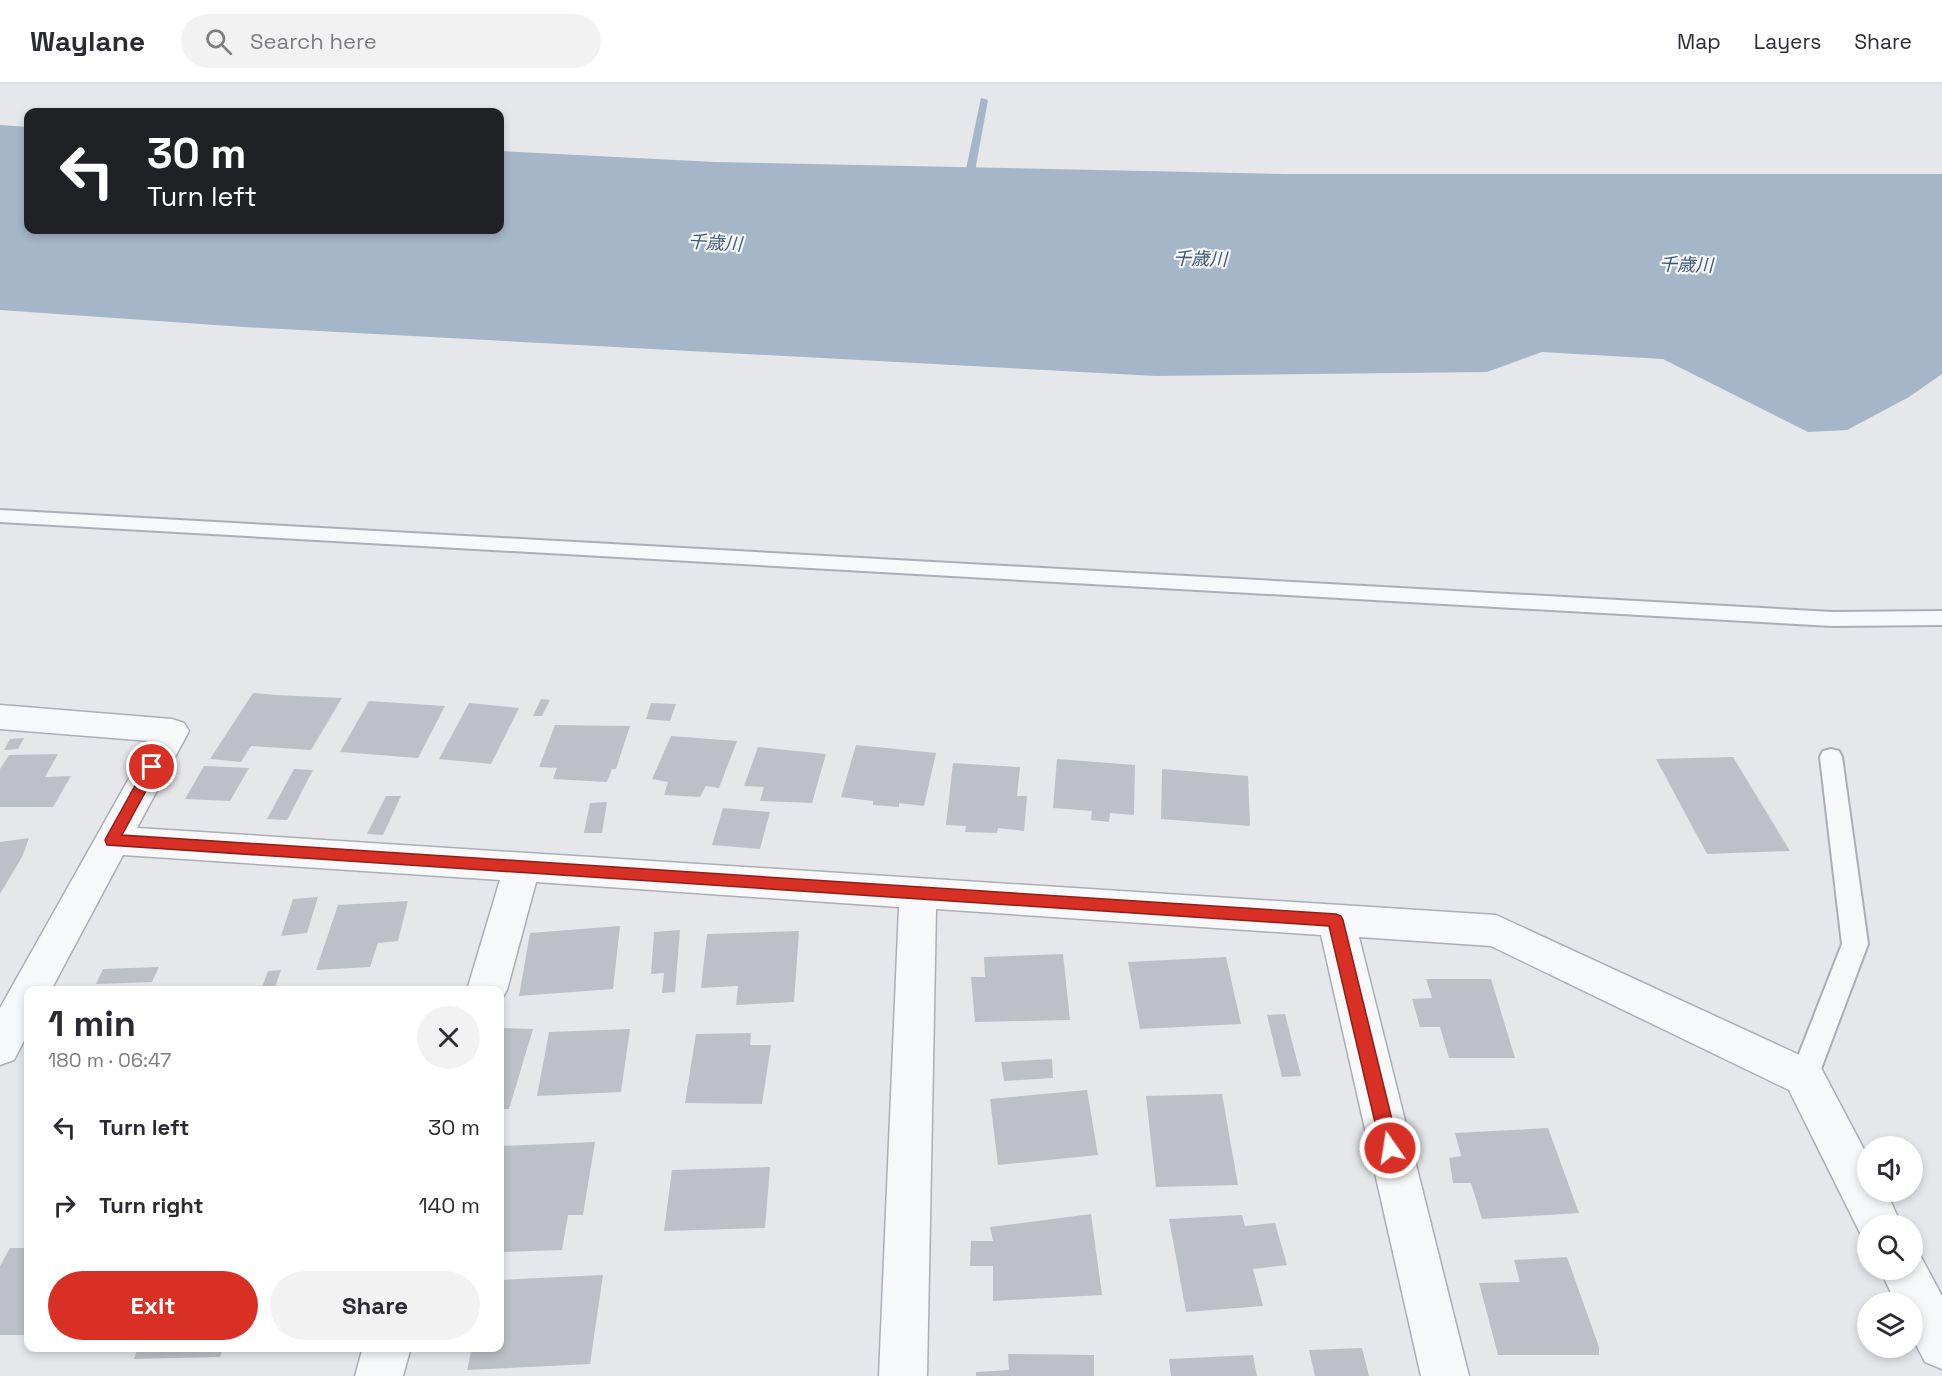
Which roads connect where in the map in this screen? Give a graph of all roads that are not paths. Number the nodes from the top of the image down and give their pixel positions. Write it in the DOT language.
graph roads {
  1 [pos="0,516"];
  2 [pos="1942,618"];
  3 [pos="0,717"];
  4 [pos="1832,757"];
  5 [pos="112,840"];
  6 [pos="522,867"];
  7 [pos="918,893"];
  8 [pos="1336,920"];
  9 [pos="33,986"];
  10 [pos="488,986"];
  11 [pos="24,1002"];
  12 [pos="0,1047"];
  13 [pos="1804,1077"];
  14 [pos="1875,1214"];
  15 [pos="1909,1280"];
  16 [pos="1942,1345"];
  17 [pos="386,1352"];
  18 [pos="379,1376"];
  19 [pos="903,1376"];
  20 [pos="1445,1376"];
  1 -- 2 [label="lane"];
  3 -- 5 [label="street"];
  4 -- 13 [label="lane"];
  5 -- 6 [label="street"];
  5 -- 9 [label="street"];
  6 -- 7 [label="street"];
  6 -- 10 [label="street"];
  7 -- 8 [label="street"];
  7 -- 19 [label="street"];
  8 -- 13 [label="street"];
  8 -- 20 [label="street"];
  11 -- 12 [label="street"];
  13 -- 14 [label="street"];
  15 -- 16 [label="street"];
  17 -- 18 [label="street"];
}
